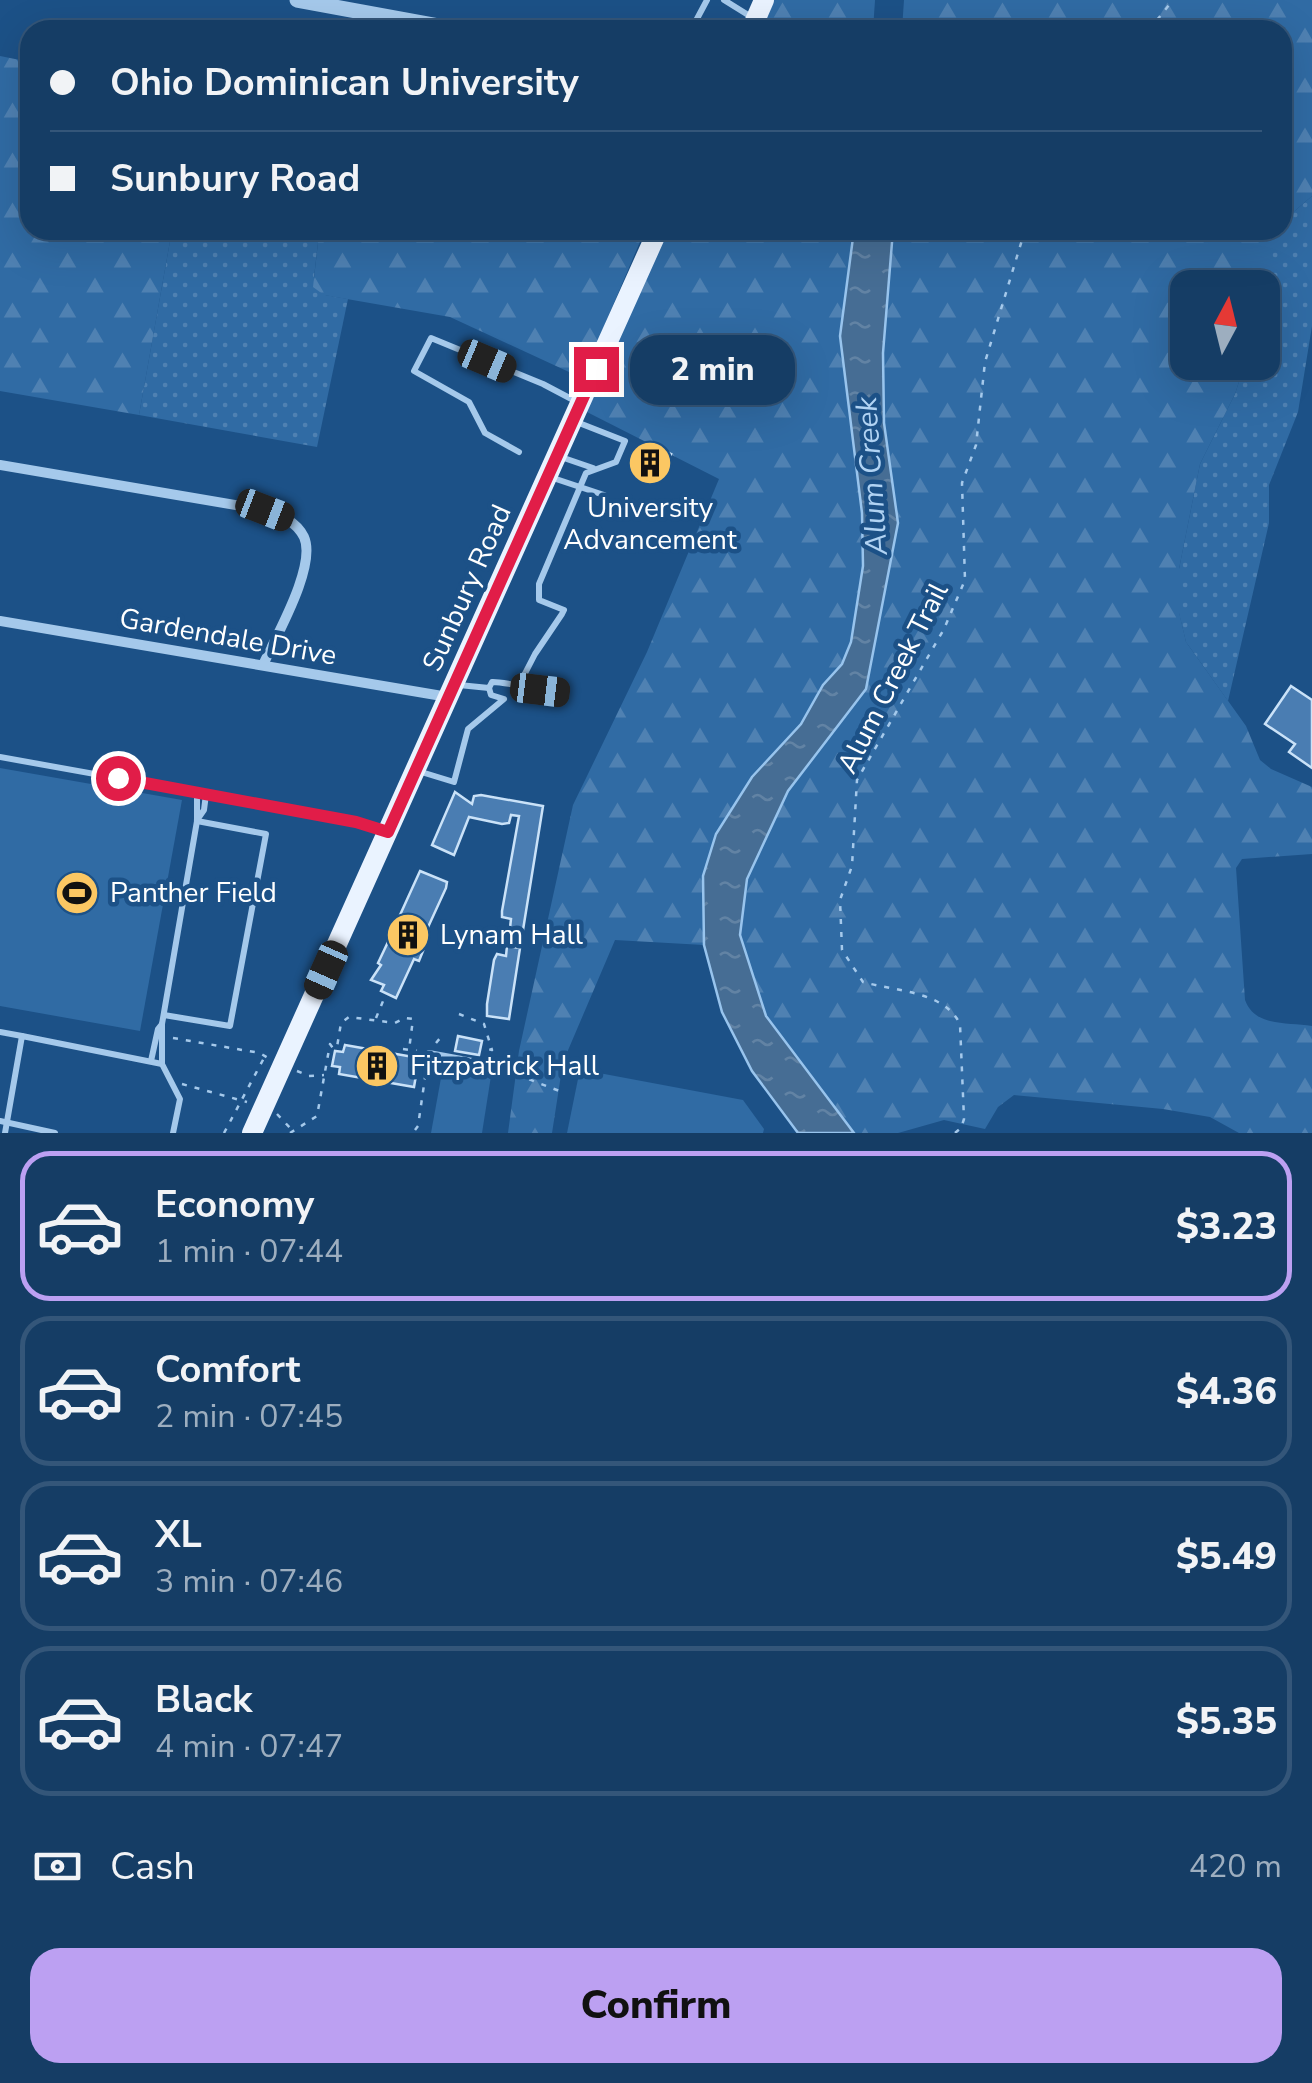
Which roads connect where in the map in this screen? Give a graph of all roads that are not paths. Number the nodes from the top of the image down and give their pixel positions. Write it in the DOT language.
graph roads {
  1 [pos="297,0"];
  2 [pos="724,0"];
  3 [pos="757,16"];
  4 [pos="406,20"];
  5 [pos="653,240"];
  6 [pos="576,412"];
  7 [pos="518,452"];
  8 [pos="556,456"];
  9 [pos="0,464"];
  10 [pos="594,469"];
  11 [pos="547,476"];
  12 [pos="580,488"];
  13 [pos="604,495"];
  14 [pos="0,621"];
  15 [pos="264,666"];
  16 [pos="515,687"];
  17 [pos="489,688"];
  18 [pos="450,691"];
  19 [pos="561,693"];
  20 [pos="504,699"];
  21 [pos="0,757"];
  22 [pos="415,770"];
  23 [pos="196,792"];
  24 [pos="206,794"];
  25 [pos="197,821"];
  26 [pos="388,832"];
  27 [pos="164,1015"];
  28 [pos="162,1024"];
  29 [pos="0,1032"];
  30 [pos="22,1036"];
  31 [pos="429,1053"];
  32 [pos="151,1060"];
  33 [pos="162,1064"];
  34 [pos="494,1065"];
  35 [pos="3,1122"];
  36 [pos="4,1133"];
  37 [pos="56,1133"];
  38 [pos="173,1133"];
  39 [pos="252,1133"];
  1 -- 4 [label="street"];
  2 -- 3 [label="lane"];
  5 -- 6 [label="main road, Sunbury Road"];
  6 -- 7 [label="lane"];
  6 -- 8 [label="main road, Sunbury Road"];
  6 -- 10 [label="lane"];
  8 -- 10 [label="lane"];
  8 -- 11 [label="main road, Sunbury Road"];
  9 -- 15 [label="street"];
  10 -- 12 [label="lane"];
  11 -- 12 [label="lane"];
  11 -- 18 [label="main road, Sunbury Road"];
  12 -- 13 [label="lane"];
  12 -- 16 [label="lane"];
  14 -- 15 [label="street, Gardendale Drive"];
  15 -- 18 [label="street, Gardendale Drive"];
  16 -- 17 [label="lane"];
  16 -- 19 [label="lane"];
  16 -- 20 [label="lane"];
  17 -- 18 [label="lane"];
  17 -- 20 [label="lane"];
  18 -- 22 [label="main road, Sunbury Road"];
  20 -- 22 [label="lane"];
  21 -- 23 [label="lane"];
  22 -- 26 [label="main road, Sunbury Road"];
  23 -- 24 [label="lane"];
  23 -- 25 [label="lane"];
  24 -- 25 [label="lane"];
  24 -- 26 [label="lane"];
  25 -- 27 [label="lane"];
  25 -- 27 [label="lane"];
  26 -- 39 [label="main road, Sunbury Road"];
  27 -- 28 [label="lane"];
  28 -- 32 [label="lane"];
  28 -- 33 [label="lane"];
  29 -- 30 [label="lane"];
  30 -- 32 [label="lane"];
  30 -- 35 [label="lane"];
  31 -- 34 [label="lane"];
  32 -- 33 [label="lane"];
  33 -- 38 [label="lane"];
  35 -- 36 [label="lane"];
  35 -- 37 [label="lane"];
}
